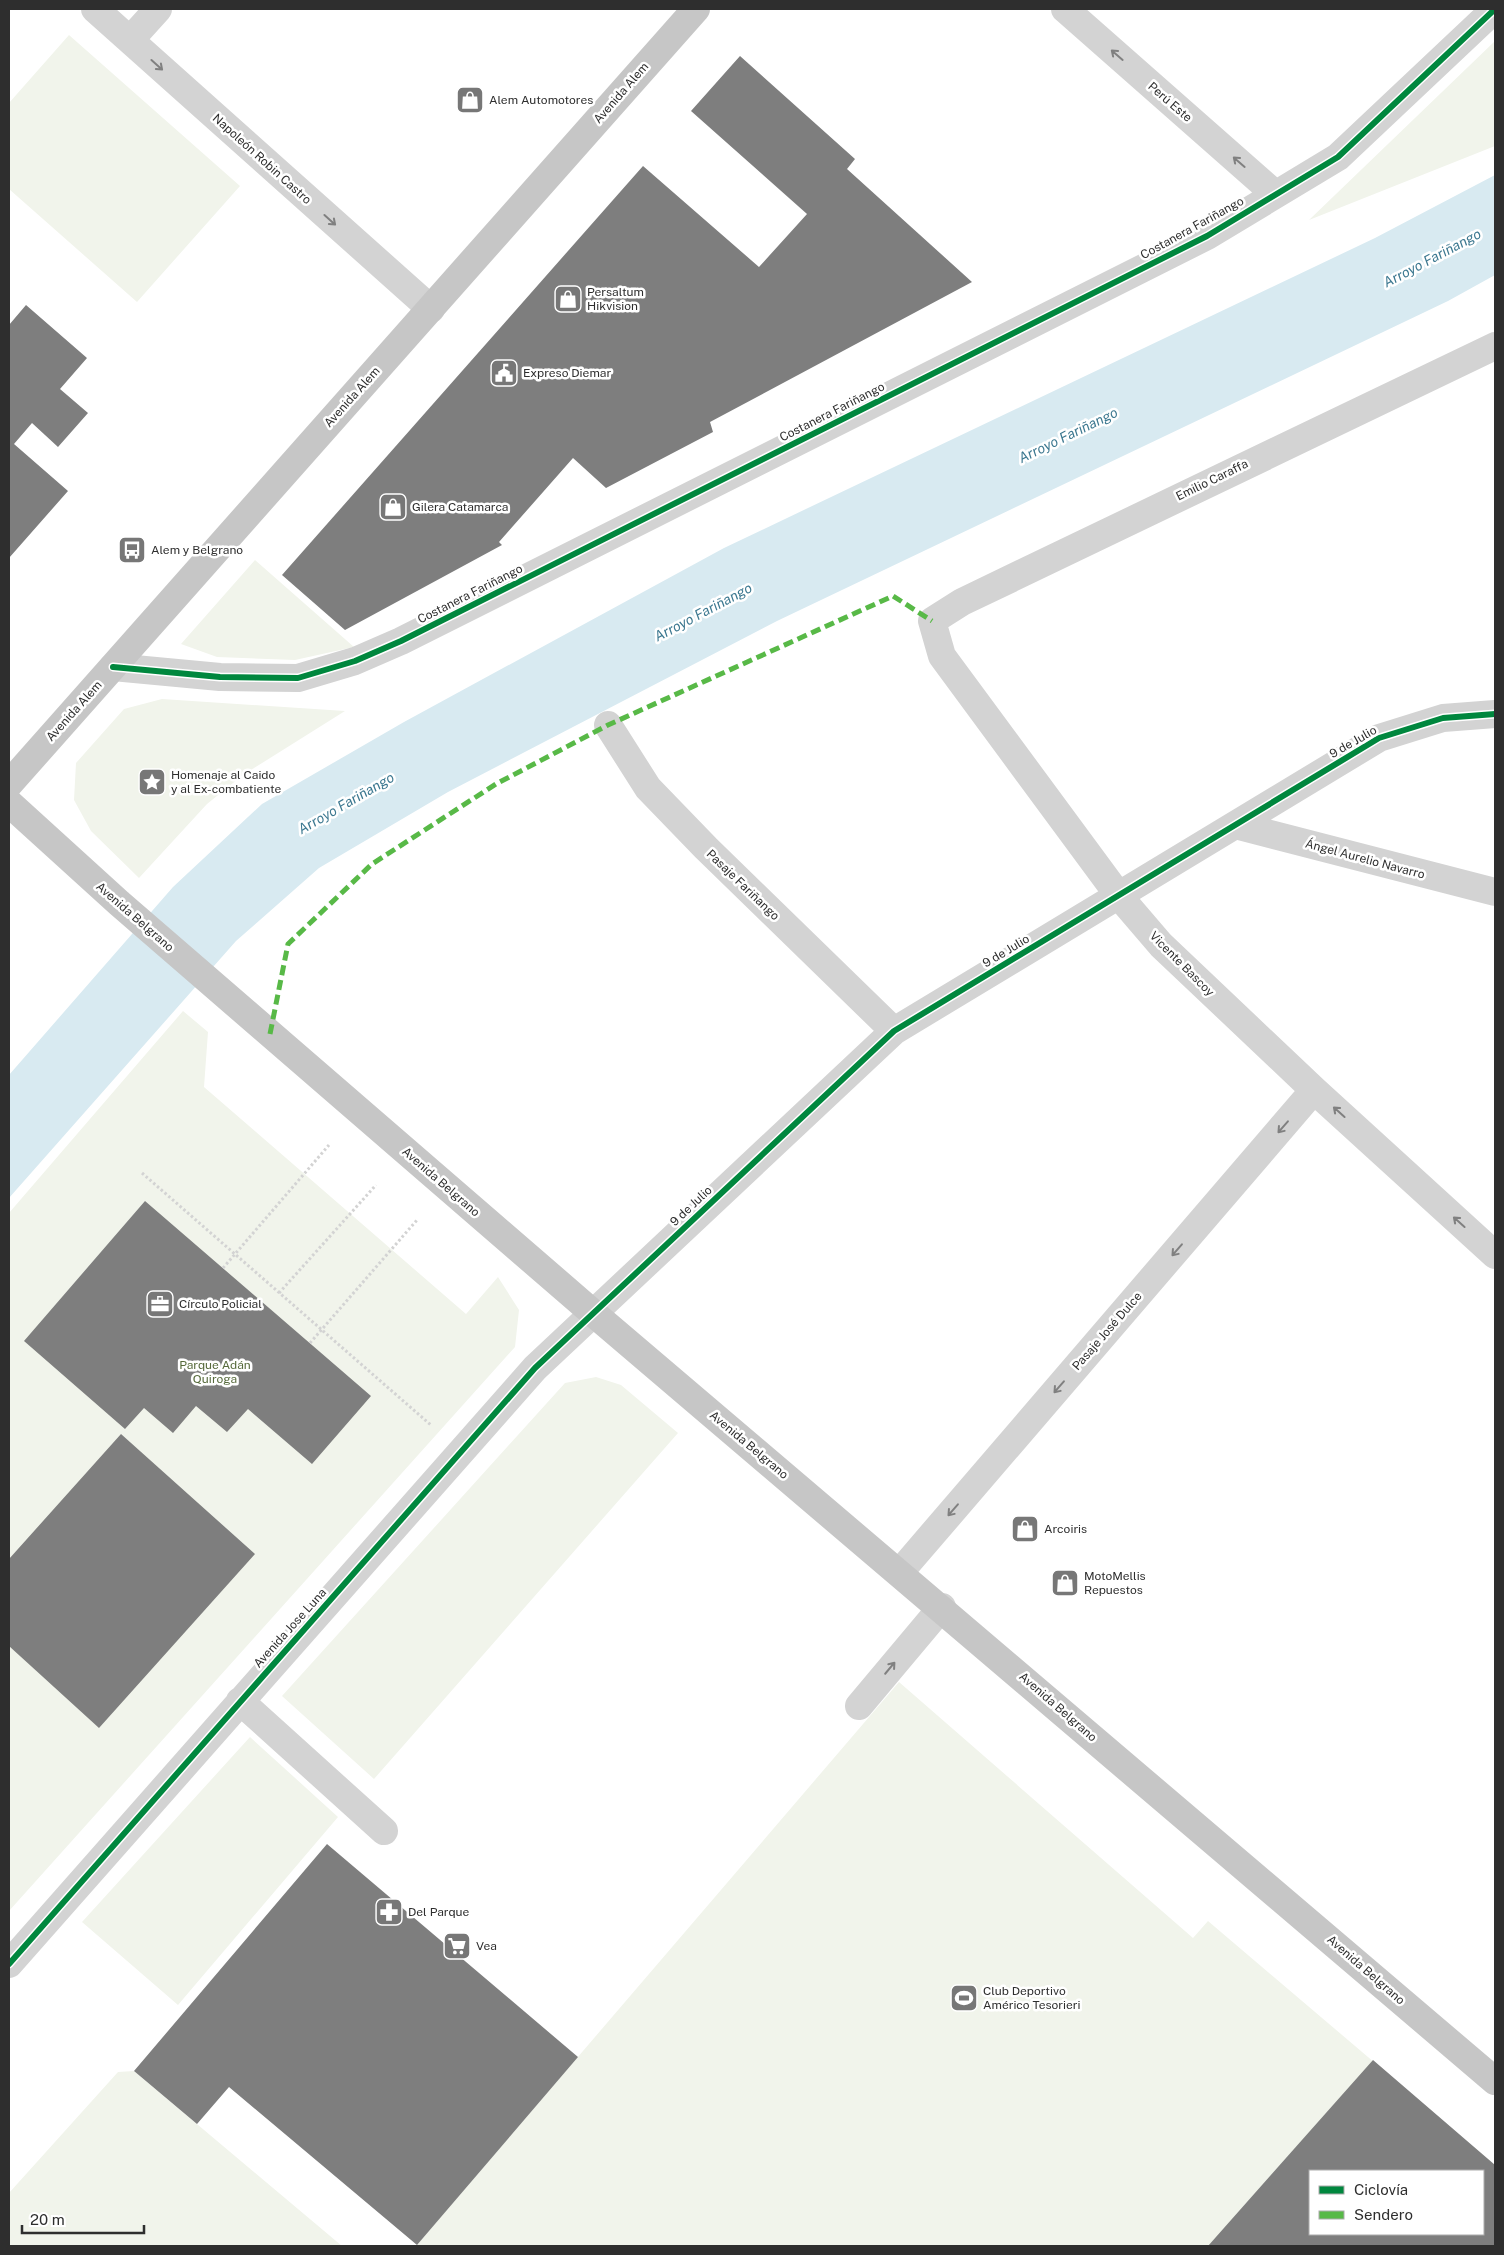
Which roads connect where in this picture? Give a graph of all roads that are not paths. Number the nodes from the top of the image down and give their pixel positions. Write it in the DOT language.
graph roads {
  1 [pos="95,9"];
  2 [pos="158,9"];
  3 [pos="696,9"];
  4 [pos="1064,9"];
  5 [pos="1495,9"];
  6 [pos="130,40"];
  7 [pos="1275,194"];
  8 [pos="431,309"];
  9 [pos="1495,346"];
  10 [pos="932,621"];
  11 [pos="113,667"];
  12 [pos="1495,714"];
  13 [pos="608,725"];
  14 [pos="9,784"];
  15 [pos="9,803"];
  16 [pos="1236,825"];
  17 [pos="1495,892"];
  18 [pos="1119,896"];
  19 [pos="894,1031"];
  20 [pos="1314,1090"];
  21 [pos="1495,1255"];
  22 [pos="593,1313"];
  23 [pos="900,1572"];
  24 [pos="942,1607"];
  25 [pos="240,1701"];
  26 [pos="859,1706"];
  27 [pos="384,1831"];
  28 [pos="9,1964"];
  29 [pos="1495,2081"];
  1 -- 6 [label="street, Napoleón Robin Castro"];
  2 -- 6 [label="street"];
  3 -- 8 [label="main road, Avenida Alem"];
  7 -- 4 [label="street, Perú Este, one-way"];
  5 -- 7 [label="street, Costanera Fariñango"];
  6 -- 8 [label="street, Napoleón Robin Castro, one-way"];
  7 -- 11 [label="street, Costanera Fariñango"];
  8 -- 11 [label="main road, Avenida Alem"];
  9 -- 10 [label="street, Emilio Caraffa"];
  10 -- 18 [label="street, Vicente Bascoy"];
  11 -- 14 [label="main road, Avenida Alem"];
  12 -- 16 [label="street, 9 de Julio"];
  13 -- 19 [label="street, Pasaje Fariñango"];
  15 -- 22 [label="main road, Avenida Belgrano"];
  16 -- 17 [label="street, Ángel Aurelio Navarro"];
  16 -- 18 [label="street, 9 de Julio"];
  18 -- 19 [label="street, 9 de Julio"];
  18 -- 20 [label="street, Vicente Bascoy"];
  19 -- 22 [label="street, 9 de Julio"];
  21 -- 20 [label="street, Vicente Bascoy, one-way"];
  20 -- 23 [label="street, Pasaje José Dulce, one-way"];
  22 -- 23 [label="main road, Avenida Belgrano"];
  22 -- 25 [label="street, Avenida Jose Luna"];
  23 -- 24 [label="main road, Avenida Belgrano"];
  26 -- 24 [label="street, one-way"];
  24 -- 29 [label="main road, Avenida Belgrano"];
  25 -- 27 [label="street"];
  25 -- 28 [label="street, Avenida Jose Luna"];
}
